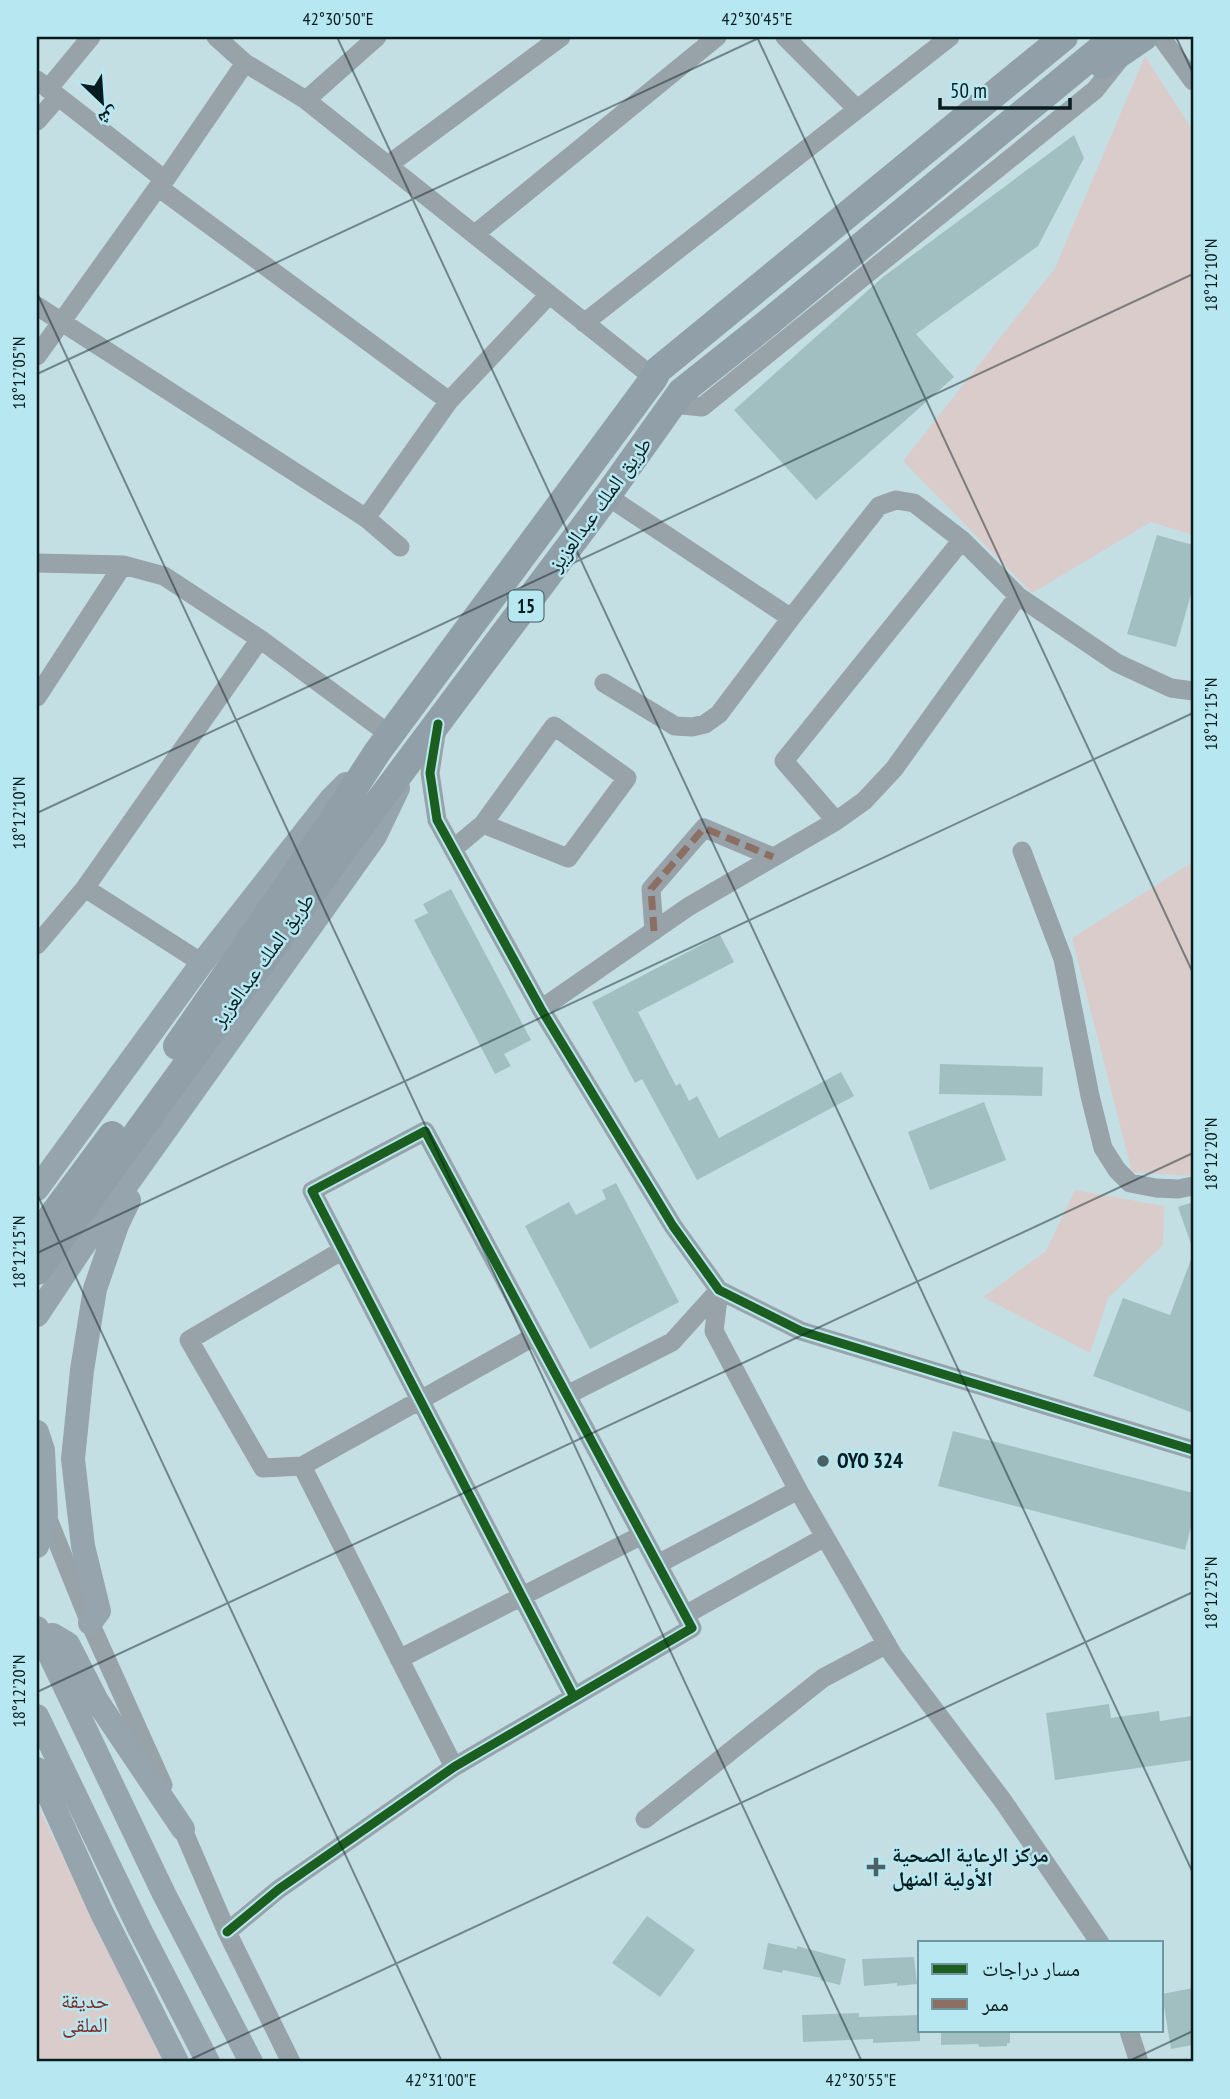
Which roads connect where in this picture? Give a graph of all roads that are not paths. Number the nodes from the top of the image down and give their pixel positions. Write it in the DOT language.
graph roads {
  1 [pos="91,37"];
  2 [pos="216,37"];
  3 [pos="377,37"];
  4 [pos="561,37"];
  5 [pos="717,37"];
  6 [pos="785,37"];
  7 [pos="950,37"];
  8 [pos="1040,37"];
  9 [pos="1064,37"];
  10 [pos="1161,37"];
  11 [pos="1130,39"];
  12 [pos="246,62"];
  13 [pos="1193,81"];
  14 [pos="48,88"];
  15 [pos="306,100"];
  16 [pos="857,109"];
  17 [pos="37,121"];
  18 [pos="953,127"];
  19 [pos="388,165"];
  20 [pos="162,184"];
  21 [pos="475,234"];
  22 [pos="549,295"];
  23 [pos="37,306"];
  24 [pos="61,323"];
  25 [pos="584,323"];
  26 [pos="37,356"];
  27 [pos="654,378"];
  28 [pos="449,401"];
  29 [pos="672,404"];
  30 [pos="607,496"];
  31 [pos="366,517"];
  32 [pos="962,540"];
  33 [pos="400,547"];
  34 [pos="37,563"];
  35 [pos="123,565"];
  36 [pos="1018,596"];
  37 [pos="791,618"];
  38 [pos="260,639"];
  39 [pos="604,683"];
  40 [pos="1193,691"];
  41 [pos="37,696"];
  42 [pos="438,724"];
  43 [pos="384,743"];
  44 [pos="415,755"];
  45 [pos="836,821"];
  46 [pos="483,824"];
  47 [pos="453,849"];
  48 [pos="1022,851"];
  49 [pos="773,858"];
  50 [pos="85,888"];
  51 [pos="654,931"];
  52 [pos="37,945"];
  53 [pos="202,963"];
  54 [pos="541,1009"];
  55 [pos="150,1152"];
  56 [pos="1193,1186"];
  57 [pos="37,1189"];
  58 [pos="37,1236"];
  59 [pos="343,1250"];
  60 [pos="37,1271"];
  61 [pos="719,1290"];
  62 [pos="37,1315"];
  63 [pos="535,1336"];
  64 [pos="567,1395"];
  65 [pos="420,1400"];
  66 [pos="37,1432"];
  67 [pos="1193,1450"];
  68 [pos="302,1466"];
  69 [pos="797,1490"];
  70 [pos="46,1514"];
  71 [pos="642,1535"];
  72 [pos="825,1537"];
  73 [pos="37,1546"];
  74 [pos="658,1564"];
  75 [pos="522,1596"];
  76 [pos="685,1615"];
  77 [pos="90,1623"];
  78 [pos="37,1628"];
  79 [pos="37,1637"];
  80 [pos="887,1644"];
  81 [pos="399,1659"];
  82 [pos="574,1697"];
  83 [pos="37,1716"];
  84 [pos="37,1763"];
  85 [pos="454,1767"];
  86 [pos="37,1769"];
  87 [pos="55,1807"];
  88 [pos="645,1819"];
  89 [pos="183,1829"];
  90 [pos="228,1932"];
  91 [pos="1099,1941"];
  92 [pos="1129,2032"];
  93 [pos="177,2062"];
  94 [pos="208,2062"];
  95 [pos="251,2062"];
  96 [pos="291,2062"];
  97 [pos="1139,2062"];
  1 -- 14 [label="street"];
  2 -- 12 [label="street"];
  3 -- 15 [label="street"];
  4 -- 19 [label="street"];
  5 -- 21 [label="street"];
  6 -- 16 [label="street"];
  7 -- 16 [label="street"];
  8 -- 18 [label="highway"];
  9 -- 18 [label="highway, طريق الملك عبدالعزيز / 15"];
  10 -- 13 [label="street"];
  11 -- 29 [label="highway, طريق الملك عبدالعزيز / 15"];
  11 -- 29 [label="street"];
  12 -- 15 [label="street"];
  12 -- 20 [label="street"];
  14 -- 17 [label="street"];
  14 -- 20 [label="street"];
  15 -- 19 [label="street"];
  16 -- 25 [label="street"];
  18 -- 27 [label="highway, طريق الملك عبدالعزيز / 15"];
  19 -- 21 [label="street"];
  20 -- 24 [label="street"];
  20 -- 28 [label="street"];
  21 -- 22 [label="street"];
  22 -- 25 [label="street"];
  22 -- 28 [label="street"];
  23 -- 24 [label="street"];
  24 -- 26 [label="street"];
  24 -- 31 [label="street"];
  25 -- 27 [label="street"];
  27 -- 43 [label="highway, طريق الملك عبدالعزيز / 15"];
  28 -- 31 [label="street"];
  29 -- 30 [label="highway, طريق الملك عبدالعزيز / 15"];
  30 -- 37 [label="street"];
  30 -- 42 [label="highway, طريق الملك عبدالعزيز / 15"];
  31 -- 33 [label="street"];
  32 -- 36 [label="street"];
  32 -- 37 [label="street"];
  32 -- 45 [label="street"];
  34 -- 35 [label="street"];
  35 -- 38 [label="street"];
  35 -- 41 [label="street"];
  36 -- 40 [label="street"];
  36 -- 45 [label="street"];
  37 -- 39 [label="street"];
  38 -- 43 [label="street"];
  38 -- 50 [label="street"];
  42 -- 44 [label="highway, طريق الملك عبدالعزيز / 15"];
  42 -- 47 [label="street"];
  43 -- 53 [label="main road"];
  43 -- 58 [label="highway, طريق الملك عبدالعزيز / 15"];
  44 -- 55 [label="main road"];
  44 -- 60 [label="highway, طريق الملك عبدالعزيز / 15"];
  45 -- 49 [label="street"];
  46 -- 46 [label="street"];
  46 -- 47 [label="street"];
  47 -- 54 [label="street"];
  48 -- 56 [label="street"];
  49 -- 51 [label="street"];
  49 -- 51 [label="street"];
  50 -- 52 [label="street"];
  50 -- 53 [label="street"];
  51 -- 54 [label="street"];
  53 -- 57 [label="main road"];
  54 -- 61 [label="street"];
  55 -- 62 [label="main road"];
  55 -- 77 [label="main road"];
  59 -- 63 [label="street"];
  59 -- 65 [label="street"];
  59 -- 68 [label="street"];
  61 -- 64 [label="street"];
  61 -- 67 [label="street"];
  61 -- 69 [label="street"];
  63 -- 64 [label="street"];
  63 -- 65 [label="street"];
  64 -- 71 [label="street"];
  65 -- 68 [label="street"];
  65 -- 75 [label="street"];
  66 -- 70 [label="main road"];
  68 -- 81 [label="street"];
  69 -- 72 [label="street"];
  69 -- 74 [label="street"];
  70 -- 73 [label="main road"];
  70 -- 77 [label="street"];
  71 -- 74 [label="street"];
  71 -- 75 [label="street"];
  72 -- 76 [label="street"];
  72 -- 80 [label="street"];
  74 -- 76 [label="street"];
  75 -- 81 [label="street"];
  75 -- 82 [label="street"];
  76 -- 82 [label="street"];
  77 -- 89 [label="street"];
  78 -- 95 [label="main road"];
  79 -- 89 [label="main road"];
  80 -- 88 [label="street"];
  80 -- 91 [label="street"];
  81 -- 85 [label="street"];
  82 -- 85 [label="street"];
  83 -- 94 [label="main road"];
  84 -- 87 [label="main road"];
  85 -- 90 [label="street"];
  86 -- 87 [label="main road"];
  87 -- 93 [label="main road"];
  89 -- 90 [label="street"];
  90 -- 96 [label="street"];
  92 -- 97 [label="street"];
}
